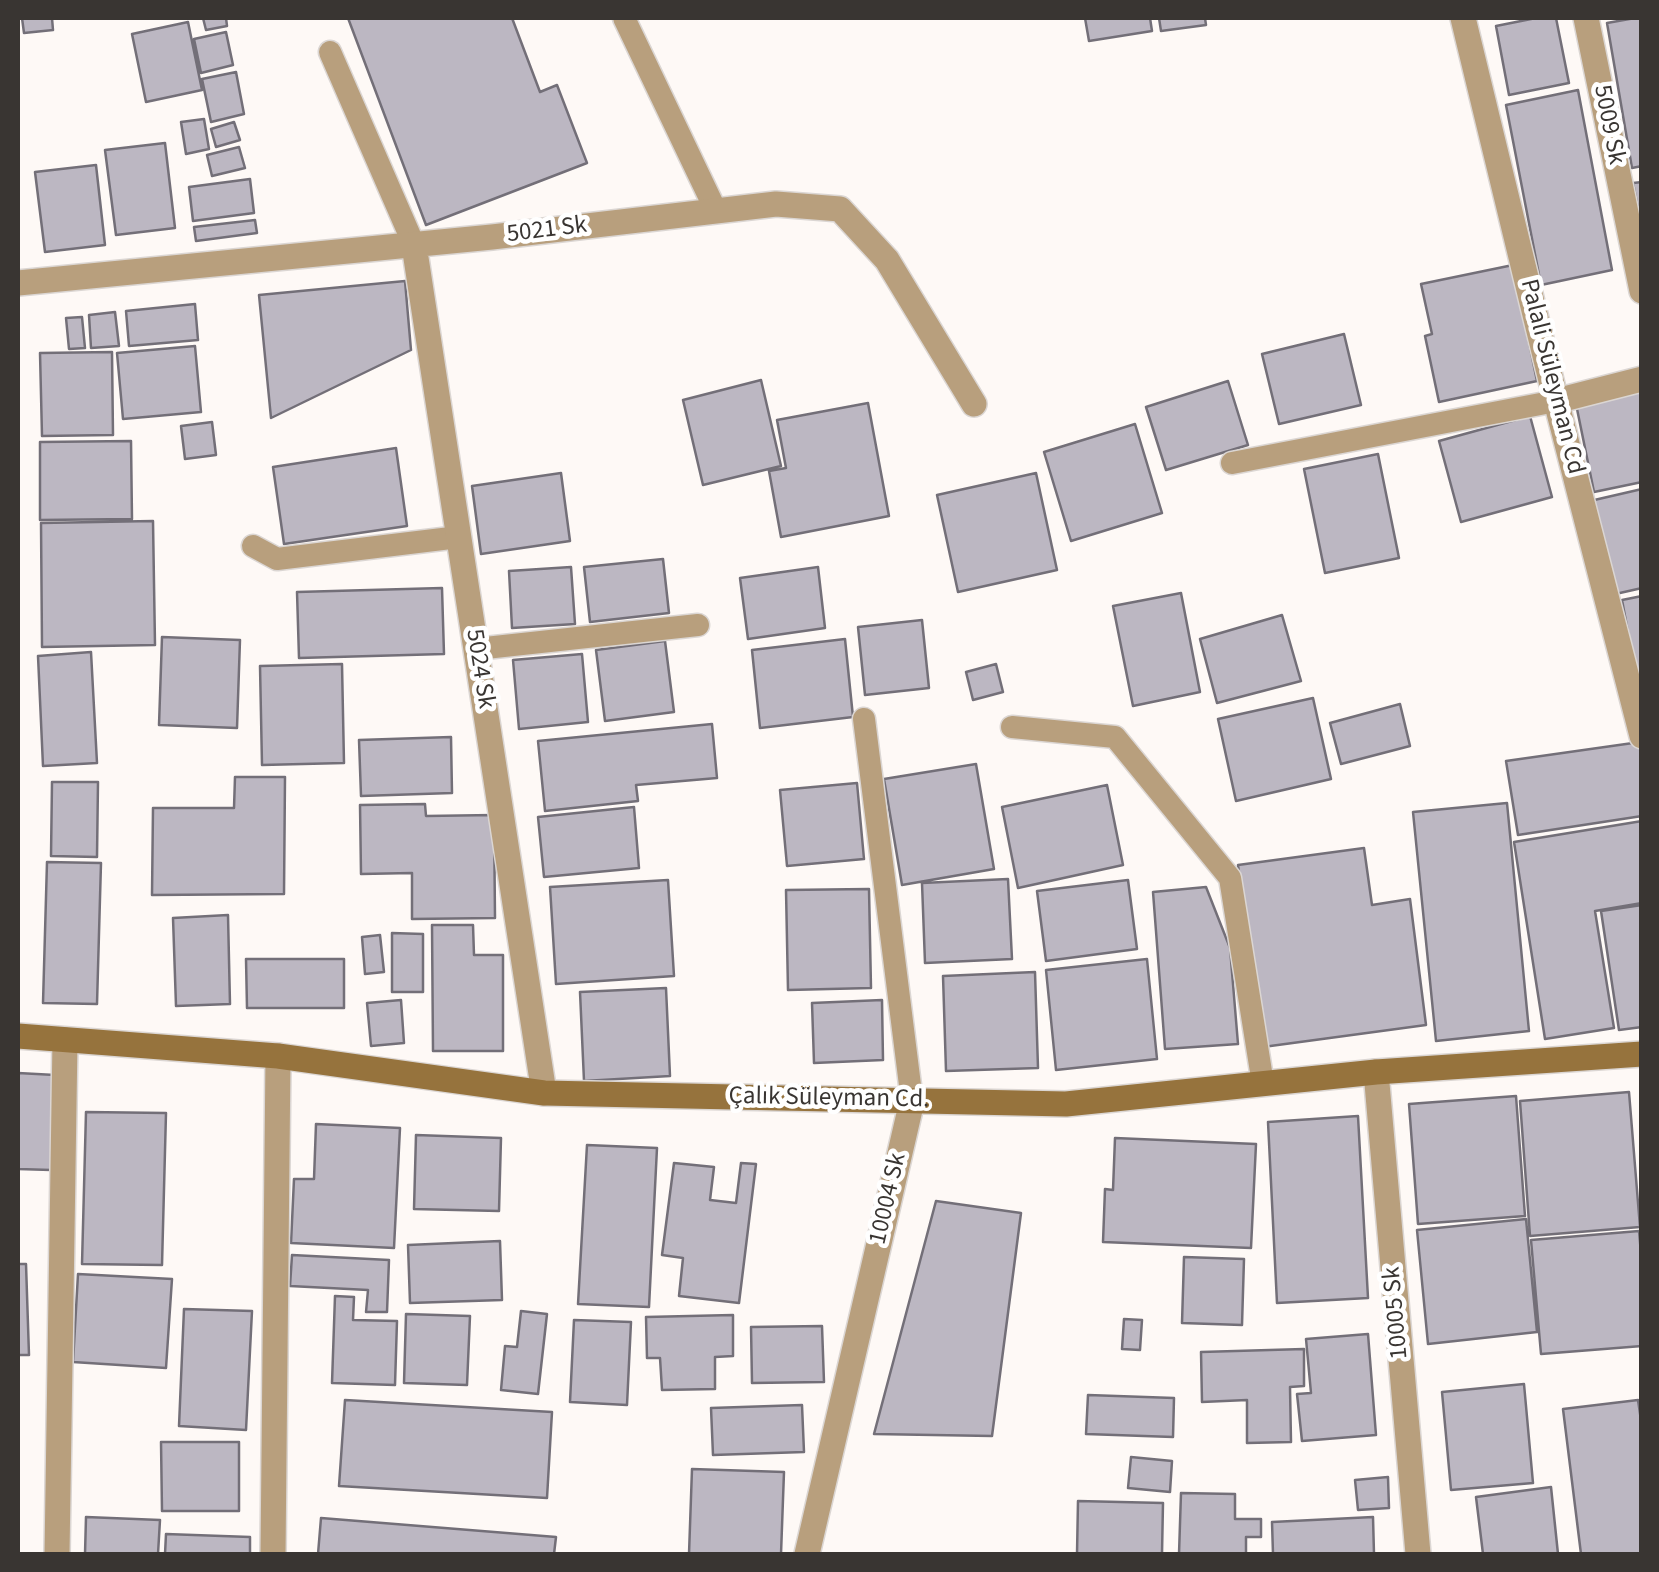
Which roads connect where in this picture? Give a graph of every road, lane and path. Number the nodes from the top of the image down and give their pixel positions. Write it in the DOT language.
graph roads {
  1 [pos="624,18"];
  2 [pos="1463,18"];
  3 [pos="1586,18"];
  4 [pos="330,52"];
  5 [pos="716,211"];
  6 [pos="414,244"];
  7 [pos="18,283"];
  8 [pos="1642,292"];
  9 [pos="1642,378"];
  10 [pos="1556,401"];
  11 [pos="974,404"];
  12 [pos="1232,464"];
  13 [pos="459,537"];
  14 [pos="253,546"];
  15 [pos="698,625"];
  16 [pos="476,649"];
  17 [pos="864,719"];
  18 [pos="1012,727"];
  19 [pos="1642,736"];
  20 [pos="18,1036"];
  21 [pos="65,1040"];
  22 [pos="278,1056"];
  23 [pos="1641,1059"];
  24 [pos="1376,1072"];
  25 [pos="1263,1084"];
  26 [pos="544,1093"];
  27 [pos="912,1100"];
  28 [pos="57,1554"];
  29 [pos="273,1554"];
  30 [pos="807,1554"];
  31 [pos="1418,1554"];
  1 -- 5 [label="lane"];
  2 -- 10 [label="street, Palali Süleyman Cd"];
  3 -- 8 [label="street, 5009 Sk"];
  4 -- 6 [label="lane"];
  5 -- 6 [label="street, 5021 Sk"];
  5 -- 11 [label="street, 5021 Sk"];
  6 -- 7 [label="street, 5021 Sk"];
  6 -- 13 [label="street, 5024 Sk"];
  9 -- 10 [label="street"];
  10 -- 12 [label="lane"];
  10 -- 19 [label="street, Palali Süleyman Cd"];
  13 -- 14 [label="lane"];
  13 -- 16 [label="street, 5024 Sk"];
  15 -- 16 [label="lane"];
  16 -- 26 [label="street, 5024 Sk"];
  17 -- 27 [label="lane, 10004 Sk"];
  18 -- 25 [label="lane"];
  20 -- 21 [label="main road, Çalık Süleyman Cd."];
  21 -- 22 [label="main road, Çalık Süleyman Cd."];
  21 -- 28 [label="street"];
  22 -- 26 [label="main road, Çalık Süleyman Cd."];
  22 -- 29 [label="street"];
  23 -- 24 [label="main road, Çalık Süleyman Cd."];
  24 -- 25 [label="main road, Çalık Süleyman Cd."];
  24 -- 31 [label="street, 10005 Sk"];
  25 -- 27 [label="main road, Çalık Süleyman Cd."];
  26 -- 27 [label="main road, Çalık Süleyman Cd."];
  27 -- 30 [label="street, 10004 Sk"];
}
